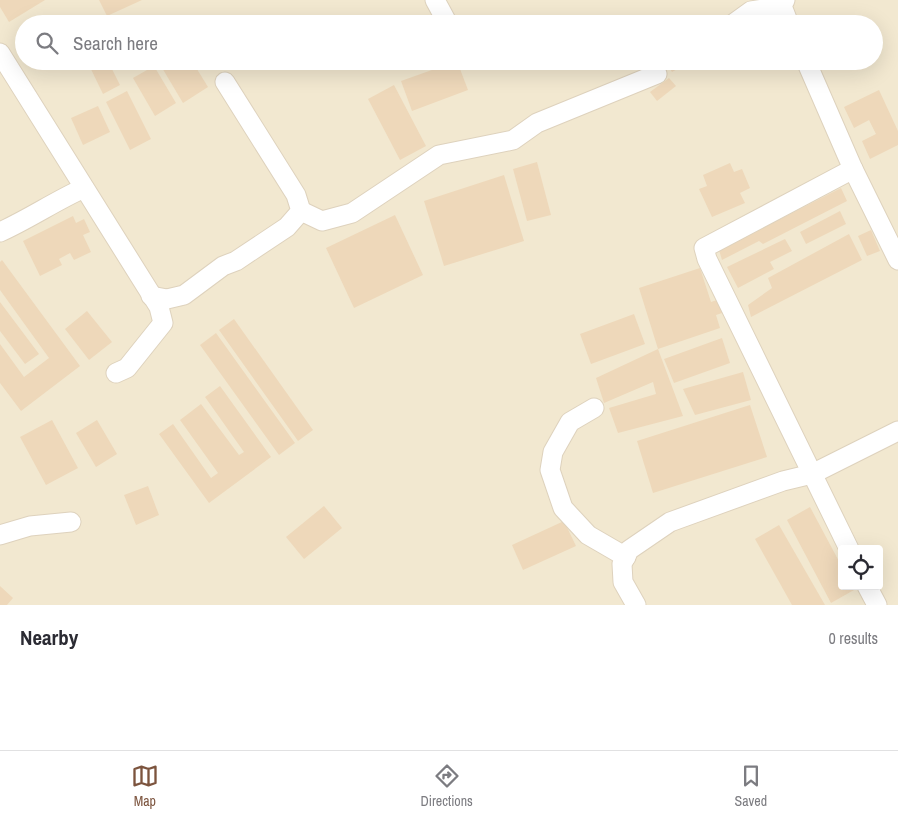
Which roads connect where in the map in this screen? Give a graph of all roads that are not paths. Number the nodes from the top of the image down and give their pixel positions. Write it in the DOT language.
graph roads {
  1 [pos="435,0"];
  2 [pos="783,3"];
  3 [pos="443,15"];
  4 [pos="746,15"];
  5 [pos="0,53"];
  6 [pos="810,70"];
  7 [pos="657,74"];
  8 [pos="225,82"];
  9 [pos="853,169"];
  10 [pos="84,188"];
  11 [pos="301,212"];
  12 [pos="0,232"];
  13 [pos="898,260"];
  14 [pos="151,296"];
  15 [pos="116,373"];
  16 [pos="594,408"];
  17 [pos="898,431"];
  18 [pos="812,474"];
  19 [pos="70,522"];
  20 [pos="0,535"];
  21 [pos="847,545"];
  22 [pos="626,557"];
  23 [pos="870,590"];
  24 [pos="636,605"];
  25 [pos="877,605"];
  1 -- 3 [label="street"];
  2 -- 4 [label="street"];
  5 -- 10 [label="street"];
  6 -- 9 [label="street"];
  7 -- 11 [label="street"];
  8 -- 11 [label="street"];
  9 -- 13 [label="street"];
  9 -- 18 [label="street"];
  10 -- 12 [label="street"];
  10 -- 14 [label="street"];
  11 -- 14 [label="street"];
  14 -- 15 [label="street"];
  16 -- 22 [label="street"];
  17 -- 18 [label="street"];
  18 -- 21 [label="street"];
  18 -- 22 [label="street"];
  19 -- 20 [label="street"];
  22 -- 24 [label="street"];
  23 -- 25 [label="street"];
}
